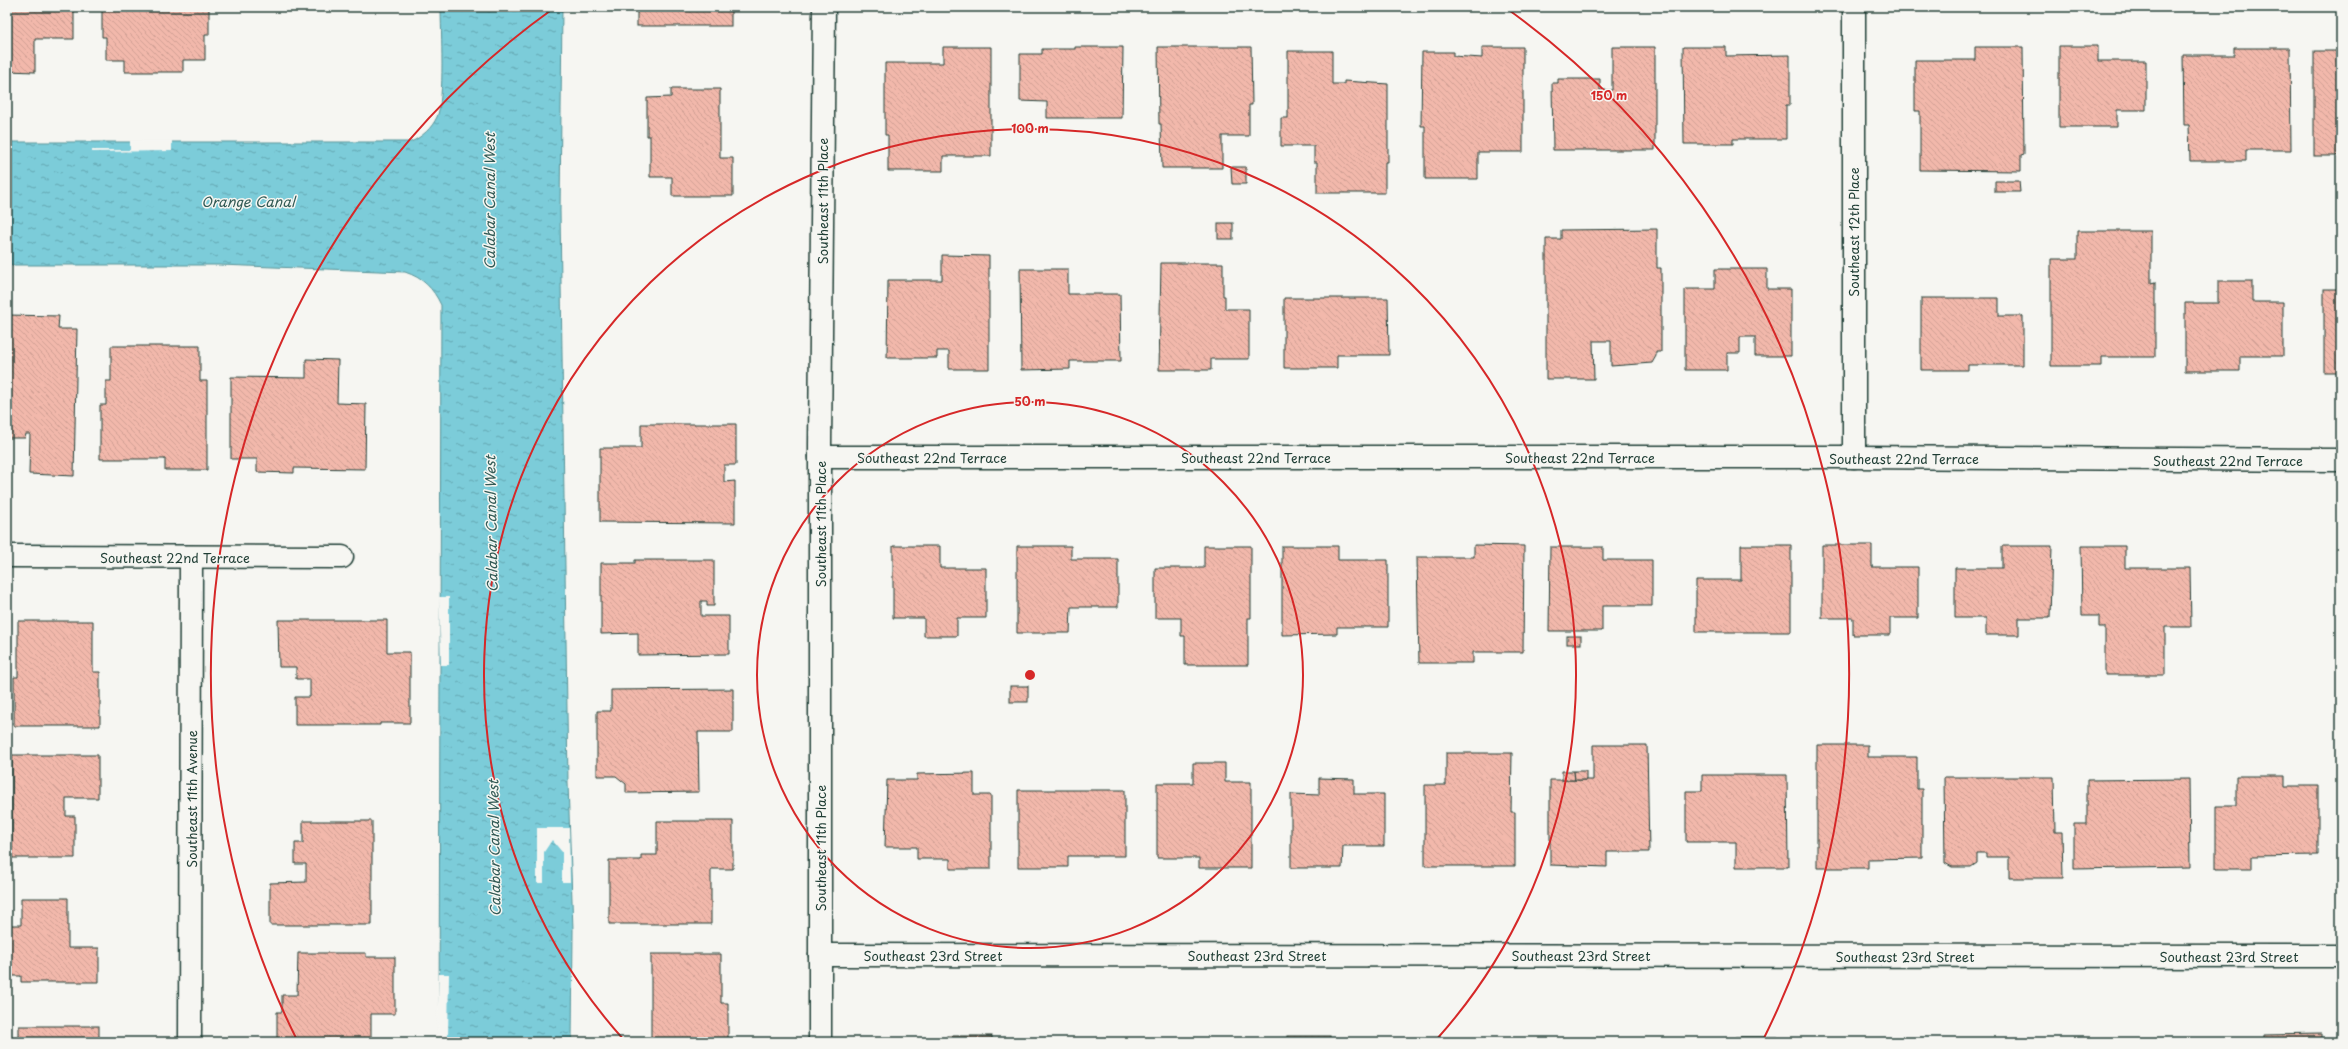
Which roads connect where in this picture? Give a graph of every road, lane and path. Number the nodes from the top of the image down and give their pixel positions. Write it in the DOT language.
graph roads {
  1 [pos="824,7"];
  2 [pos="1854,7"];
  3 [pos="820,457"];
  4 [pos="1854,458"];
  5 [pos="2341,460"];
  6 [pos="7,556"];
  7 [pos="191,557"];
  8 [pos="342,557"];
  9 [pos="820,955"];
  10 [pos="2341,956"];
  11 [pos="190,1042"];
  12 [pos="820,1042"];
  1 -- 3 [label="street, Southeast 11th Place"];
  2 -- 4 [label="street, Southeast 12th Place"];
  3 -- 4 [label="street, Southeast 22nd Terrace"];
  3 -- 9 [label="street, Southeast 11th Place"];
  4 -- 5 [label="street, Southeast 22nd Terrace"];
  6 -- 7 [label="street, Southeast 22nd Terrace"];
  7 -- 8 [label="street, Southeast 22nd Terrace"];
  7 -- 11 [label="street, Southeast 11th Avenue"];
  9 -- 10 [label="street, Southeast 23rd Street"];
  9 -- 12 [label="street, Southeast 11th Place"];
}
